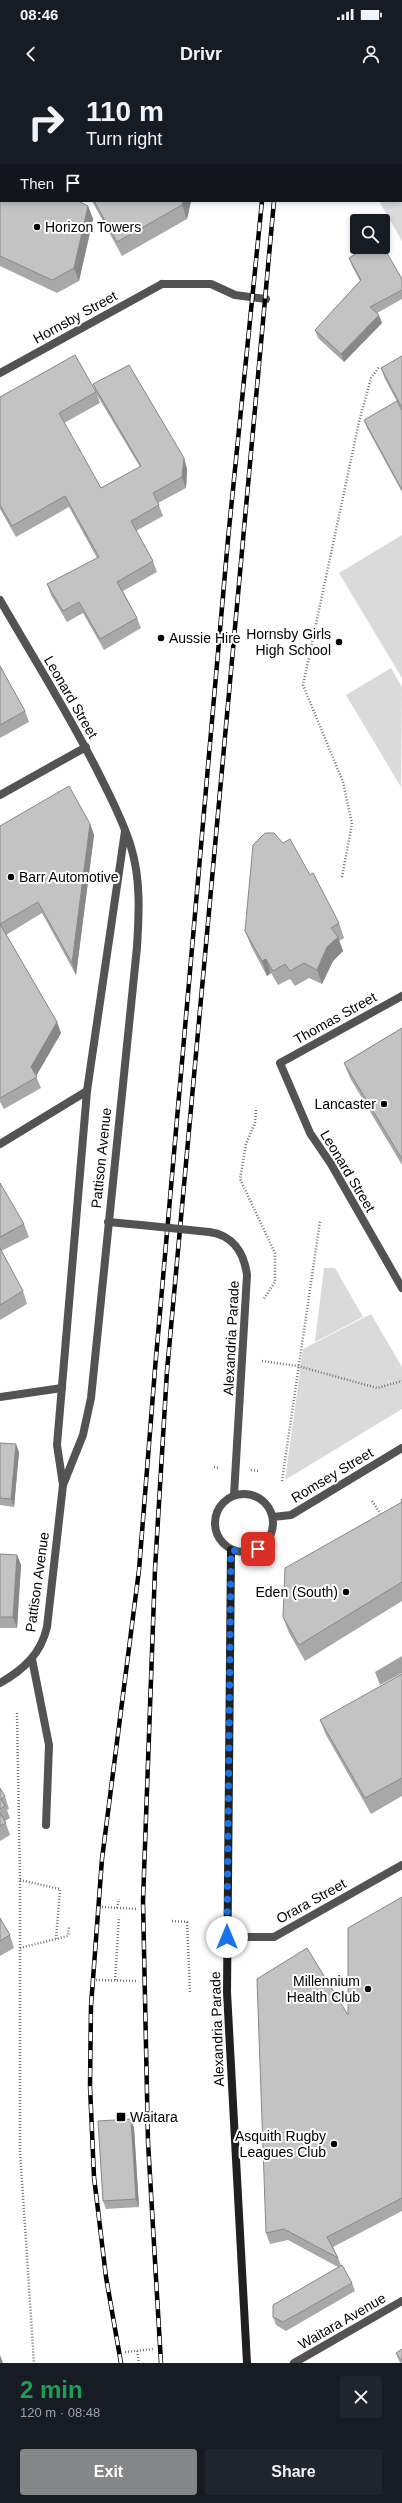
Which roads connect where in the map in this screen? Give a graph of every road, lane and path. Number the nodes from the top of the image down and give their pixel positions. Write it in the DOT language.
graph roads {
  1 [pos="266,299"];
  2 [pos="379,367"];
  3 [pos="0,373"];
  4 [pos="0,600"];
  5 [pos="86,747"];
  6 [pos="0,795"];
  7 [pos="116,808"];
  8 [pos="125,831"];
  9 [pos="342,877"];
  10 [pos="402,996"];
  11 [pos="280,1063"];
  12 [pos="88,1091"];
  13 [pos="256,1110"];
  14 [pos="0,1144"];
  15 [pos="320,1221"];
  16 [pos="108,1222"];
  17 [pos="402,1288"];
  18 [pos="263,1300"];
  19 [pos="262,1361"];
  20 [pos="298,1366"];
  21 [pos="402,1382"];
  22 [pos="62,1388"];
  23 [pos="0,1397"];
  24 [pos="402,1448"];
  25 [pos="282,1481"];
  26 [pos="63,1485"];
  27 [pos="234,1494"];
  28 [pos="372,1501"];
  29 [pos="273,1517"];
  30 [pos="385,1521"];
  31 [pos="231,1550"];
  32 [pos="32,1659"];
  33 [pos="0,1683"];
  34 [pos="17,1713"];
  35 [pos="46,1825"];
  36 [pos="402,1865"];
  37 [pos="20,1880"];
  38 [pos="119,1898"];
  39 [pos="102,1907"];
  40 [pos="116,1908"];
  41 [pos="138,1909"];
  42 [pos="119,1917"];
  43 [pos="172,1921"];
  44 [pos="69,1926"];
  45 [pos="227,1937"];
  46 [pos="56,1939"];
  47 [pos="20,1948"];
  48 [pos="96,1980"];
  49 [pos="116,1980"];
  50 [pos="138,1981"];
  51 [pos="190,1992"];
  52 [pos="402,2301"];
  53 [pos="154,2349"];
  54 [pos="137,2351"];
  55 [pos="125,2352"];
  56 [pos="34,2363"];
  57 [pos="139,2363"];
  58 [pos="247,2363"];
  59 [pos="294,2363"];
  1 -- 3 [label="street, Hornsby Street"];
  2 -- 9 [label="path"];
  4 -- 5 [label="street, Leonard Street"];
  5 -- 6 [label="street"];
  5 -- 7 [label="street, Leonard Street"];
  7 -- 8 [label="street, Pattison Avenue"];
  8 -- 12 [label="street, Pattison Avenue"];
  8 -- 16 [label="street, Pattison Avenue"];
  10 -- 11 [label="street, Thomas Street"];
  11 -- 17 [label="street, Leonard Street"];
  12 -- 14 [label="street"];
  12 -- 22 [label="street, Pattison Avenue"];
  13 -- 18 [label="path"];
  15 -- 20 [label="path"];
  16 -- 26 [label="street, Pattison Avenue"];
  16 -- 27 [label="street, Alexandria Parade, bridge"];
  19 -- 20 [label="path"];
  20 -- 21 [label="path"];
  20 -- 25 [label="path"];
  22 -- 23 [label="street"];
  22 -- 26 [label="street, Pattison Avenue"];
  24 -- 29 [label="street, Romsey Street"];
  26 -- 32 [label="street, Pattison Avenue"];
  27 -- 29 [label="street"];
  27 -- 31 [label="street"];
  28 -- 30 [label="path"];
  29 -- 31 [label="street"];
  31 -- 45 [label="street, Alexandria Parade"];
  32 -- 33 [label="street, Pattison Avenue"];
  32 -- 35 [label="street"];
  34 -- 37 [label="path"];
  36 -- 45 [label="street, Orara Street"];
  37 -- 46 [label="path"];
  37 -- 47 [label="path"];
  38 -- 40 [label="path"];
  39 -- 40 [label="path"];
  40 -- 41 [label="path"];
  42 -- 49 [label="path"];
  43 -- 51 [label="path"];
  44 -- 46 [label="path"];
  45 -- 58 [label="street, Alexandria Parade"];
  46 -- 47 [label="path"];
  47 -- 56 [label="path"];
  48 -- 49 [label="path"];
  49 -- 50 [label="path"];
  52 -- 59 [label="street, Waitara Avenue"];
  53 -- 54 [label="path"];
  54 -- 55 [label="path"];
  54 -- 57 [label="path"];
}
